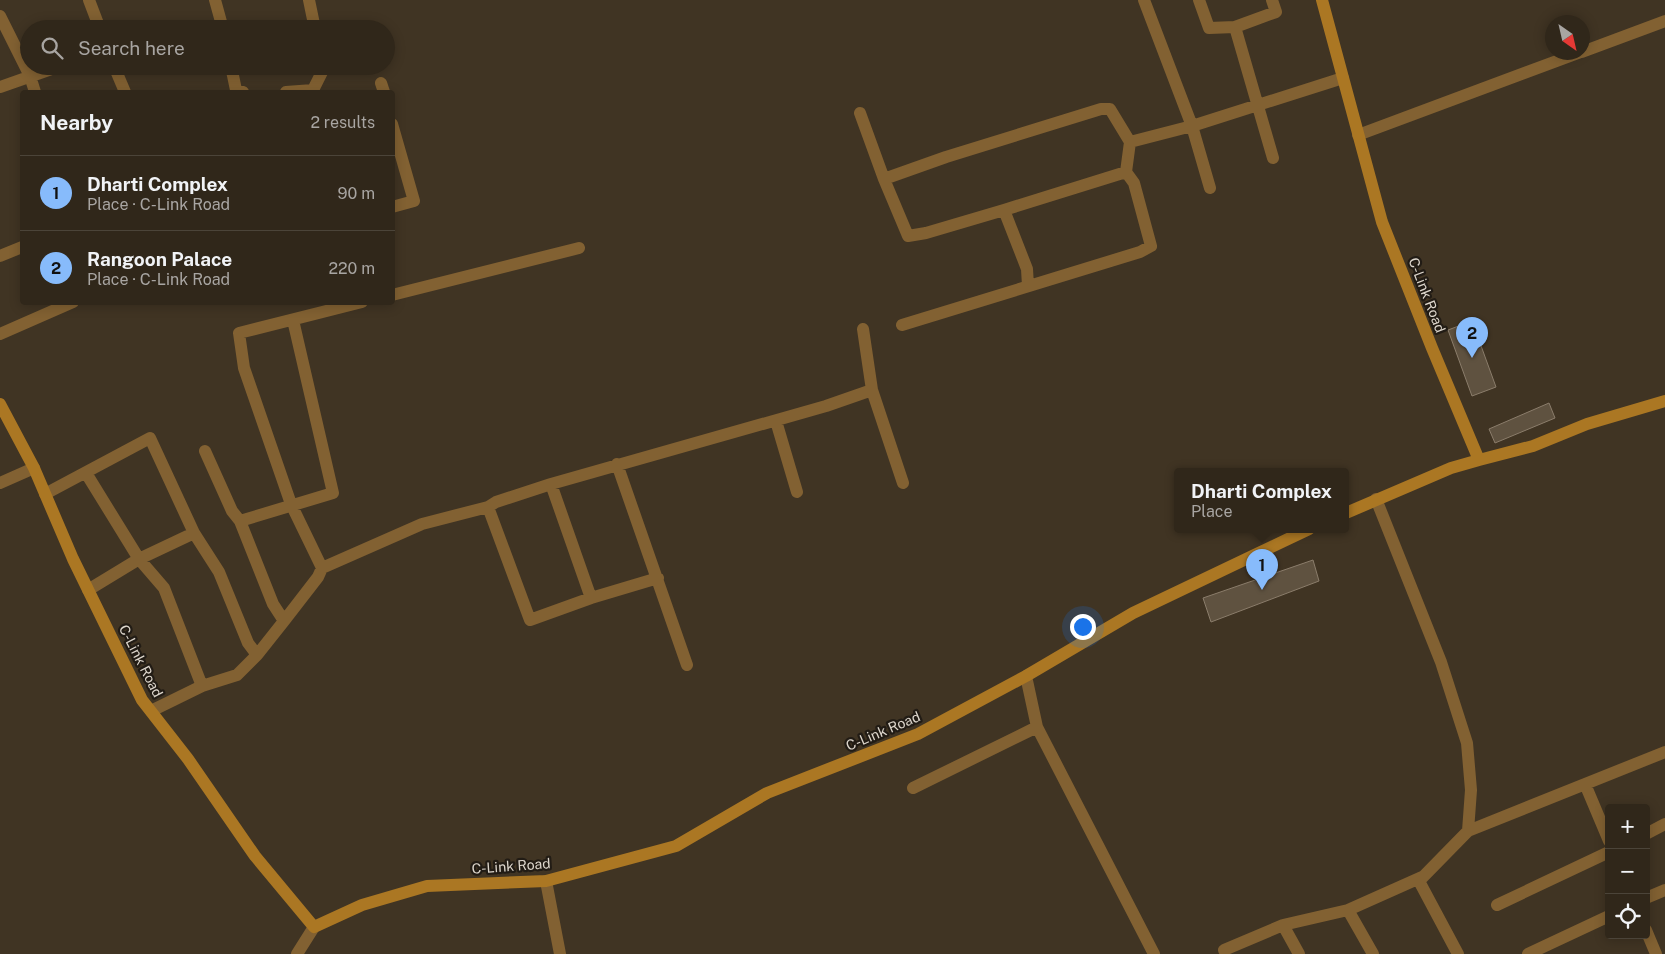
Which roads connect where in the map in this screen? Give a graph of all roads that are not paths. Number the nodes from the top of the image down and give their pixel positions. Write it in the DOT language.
graph roads {
  1 [pos="89,0"];
  2 [pos="215,0"];
  3 [pos="309,0"];
  4 [pos="1144,0"];
  5 [pos="1199,0"];
  6 [pos="1272,0"];
  7 [pos="1322,0"];
  8 [pos="0,16"];
  9 [pos="97,20"];
  10 [pos="221,20"];
  11 [pos="313,20"];
  12 [pos="1665,21"];
  13 [pos="1235,27"];
  14 [pos="1590,49"];
  15 [pos="20,56"];
  16 [pos="1560,60"];
  17 [pos="33,75"];
  18 [pos="117,75"];
  19 [pos="233,75"];
  20 [pos="320,75"];
  21 [pos="30,76"];
  22 [pos="1343,78"];
  23 [pos="0,87"];
  24 [pos="34,90"];
  25 [pos="123,90"];
  26 [pos="236,90"];
  27 [pos="313,90"];
  28 [pos="1259,105"];
  29 [pos="860,113"];
  30 [pos="1192,126"];
  31 [pos="395,135"];
  32 [pos="1358,135"];
  33 [pos="1130,142"];
  34 [pos="1273,158"];
  35 [pos="1126,172"];
  36 [pos="884,179"];
  37 [pos="1210,188"];
  38 [pos="395,206"];
  39 [pos="1004,210"];
  40 [pos="20,248"];
  41 [pos="579,248"];
  42 [pos="0,256"];
  43 [pos="1028,286"];
  44 [pos="395,294"];
  45 [pos="66,305"];
  46 [pos="350,305"];
  47 [pos="293,320"];
  48 [pos="902,325"];
  49 [pos="862,329"];
  50 [pos="0,334"];
  51 [pos="872,390"];
  52 [pos="1665,401"];
  53 [pos="0,404"];
  54 [pos="776,420"];
  55 [pos="205,451"];
  56 [pos="1479,460"];
  57 [pos="617,464"];
  58 [pos="34,468"];
  59 [pos="86,473"];
  60 [pos="903,483"];
  61 [pos="0,484"];
  62 [pos="551,484"];
  63 [pos="797,492"];
  64 [pos="45,494"];
  65 [pos="1376,500"];
  66 [pos="291,504"];
  67 [pos="488,507"];
  68 [pos="1349,512"];
  69 [pos="240,521"];
  70 [pos="194,533"];
  71 [pos="1301,533"];
  72 [pos="139,559"];
  73 [pos="322,568"];
  74 [pos="658,578"];
  75 [pos="88,590"];
  76 [pos="591,598"];
  77 [pos="284,621"];
  78 [pos="257,655"];
  79 [pos="687,665"];
  80 [pos="1026,676"];
  81 [pos="202,686"];
  82 [pos="150,712"];
  83 [pos="1037,726"];
  84 [pos="1665,752"];
  85 [pos="1585,784"];
  86 [pos="913,788"];
  87 [pos="1665,824"];
  88 [pos="1468,831"];
  89 [pos="1605,832"];
  90 [pos="1650,832"];
  91 [pos="1605,854"];
  92 [pos="1422,877"];
  93 [pos="546,881"];
  94 [pos="1665,890"];
  95 [pos="1650,896"];
  96 [pos="1497,905"];
  97 [pos="1348,910"];
  98 [pos="1605,918"];
  99 [pos="1283,925"];
  100 [pos="314,926"];
  101 [pos="1650,939"];
  102 [pos="1665,951"];
  103 [pos="297,954"];
  104 [pos="560,954"];
  105 [pos="1154,954"];
  106 [pos="1226,954"];
  107 [pos="1299,954"];
  108 [pos="1372,954"];
  109 [pos="1458,954"];
  110 [pos="1528,954"];
  111 [pos="1657,954"];
  1 -- 9 [label="street"];
  2 -- 10 [label="street"];
  3 -- 11 [label="street"];
  4 -- 30 [label="street"];
  5 -- 13 [label="street"];
  6 -- 13 [label="street"];
  7 -- 22 [label="street, C-Link Road"];
  8 -- 15 [label="street"];
  12 -- 14 [label="street"];
  13 -- 28 [label="street"];
  16 -- 32 [label="street"];
  17 -- 21 [label="street"];
  18 -- 25 [label="street"];
  19 -- 26 [label="street"];
  20 -- 27 [label="street"];
  21 -- 23 [label="street"];
  21 -- 24 [label="street"];
  22 -- 28 [label="street"];
  22 -- 32 [label="street, C-Link Road"];
  28 -- 30 [label="street"];
  28 -- 34 [label="street"];
  29 -- 36 [label="street"];
  30 -- 33 [label="street"];
  30 -- 37 [label="street"];
  31 -- 38 [label="street"];
  32 -- 56 [label="street, C-Link Road"];
  33 -- 35 [label="street"];
  33 -- 36 [label="street"];
  35 -- 39 [label="street"];
  35 -- 43 [label="street"];
  36 -- 39 [label="street"];
  39 -- 43 [label="street"];
  40 -- 42 [label="street"];
  41 -- 44 [label="street"];
  43 -- 48 [label="street"];
  45 -- 50 [label="street"];
  46 -- 47 [label="street"];
  47 -- 66 [label="street"];
  47 -- 66 [label="street"];
  49 -- 51 [label="street"];
  51 -- 54 [label="street"];
  51 -- 60 [label="street"];
  52 -- 56 [label="street"];
  53 -- 58 [label="street, C-Link Road"];
  54 -- 57 [label="street"];
  54 -- 63 [label="street"];
  55 -- 69 [label="street"];
  56 -- 65 [label="street"];
  57 -- 62 [label="street"];
  57 -- 74 [label="street"];
  58 -- 61 [label="street"];
  58 -- 64 [label="street, C-Link Road"];
  59 -- 64 [label="street"];
  59 -- 70 [label="street"];
  59 -- 72 [label="street"];
  62 -- 67 [label="street"];
  62 -- 76 [label="street"];
  64 -- 75 [label="street, C-Link Road"];
  65 -- 68 [label="street"];
  65 -- 88 [label="street"];
  66 -- 69 [label="street"];
  66 -- 73 [label="street"];
  67 -- 73 [label="street"];
  67 -- 76 [label="street"];
  69 -- 77 [label="street"];
  70 -- 72 [label="street"];
  70 -- 78 [label="street"];
  71 -- 80 [label="street, C-Link Road"];
  72 -- 75 [label="street"];
  72 -- 81 [label="street"];
  73 -- 77 [label="street"];
  74 -- 76 [label="street"];
  74 -- 79 [label="street"];
  75 -- 82 [label="street, C-Link Road"];
  77 -- 78 [label="street"];
  78 -- 81 [label="street"];
  80 -- 83 [label="street"];
  80 -- 93 [label="street, C-Link Road"];
  81 -- 82 [label="street"];
  82 -- 100 [label="street, C-Link Road"];
  83 -- 86 [label="street"];
  83 -- 105 [label="street"];
  84 -- 85 [label="street"];
  85 -- 88 [label="street"];
  85 -- 89 [label="street"];
  87 -- 90 [label="street"];
  88 -- 92 [label="street"];
  91 -- 96 [label="street"];
  92 -- 97 [label="street"];
  92 -- 109 [label="street"];
  93 -- 100 [label="street, C-Link Road"];
  93 -- 104 [label="street"];
  94 -- 95 [label="street"];
  97 -- 99 [label="street"];
  97 -- 108 [label="street"];
  98 -- 110 [label="street"];
  99 -- 106 [label="street"];
  99 -- 107 [label="street"];
  100 -- 103 [label="street"];
  101 -- 111 [label="street"];
  102 -- 111 [label="street"];
}
